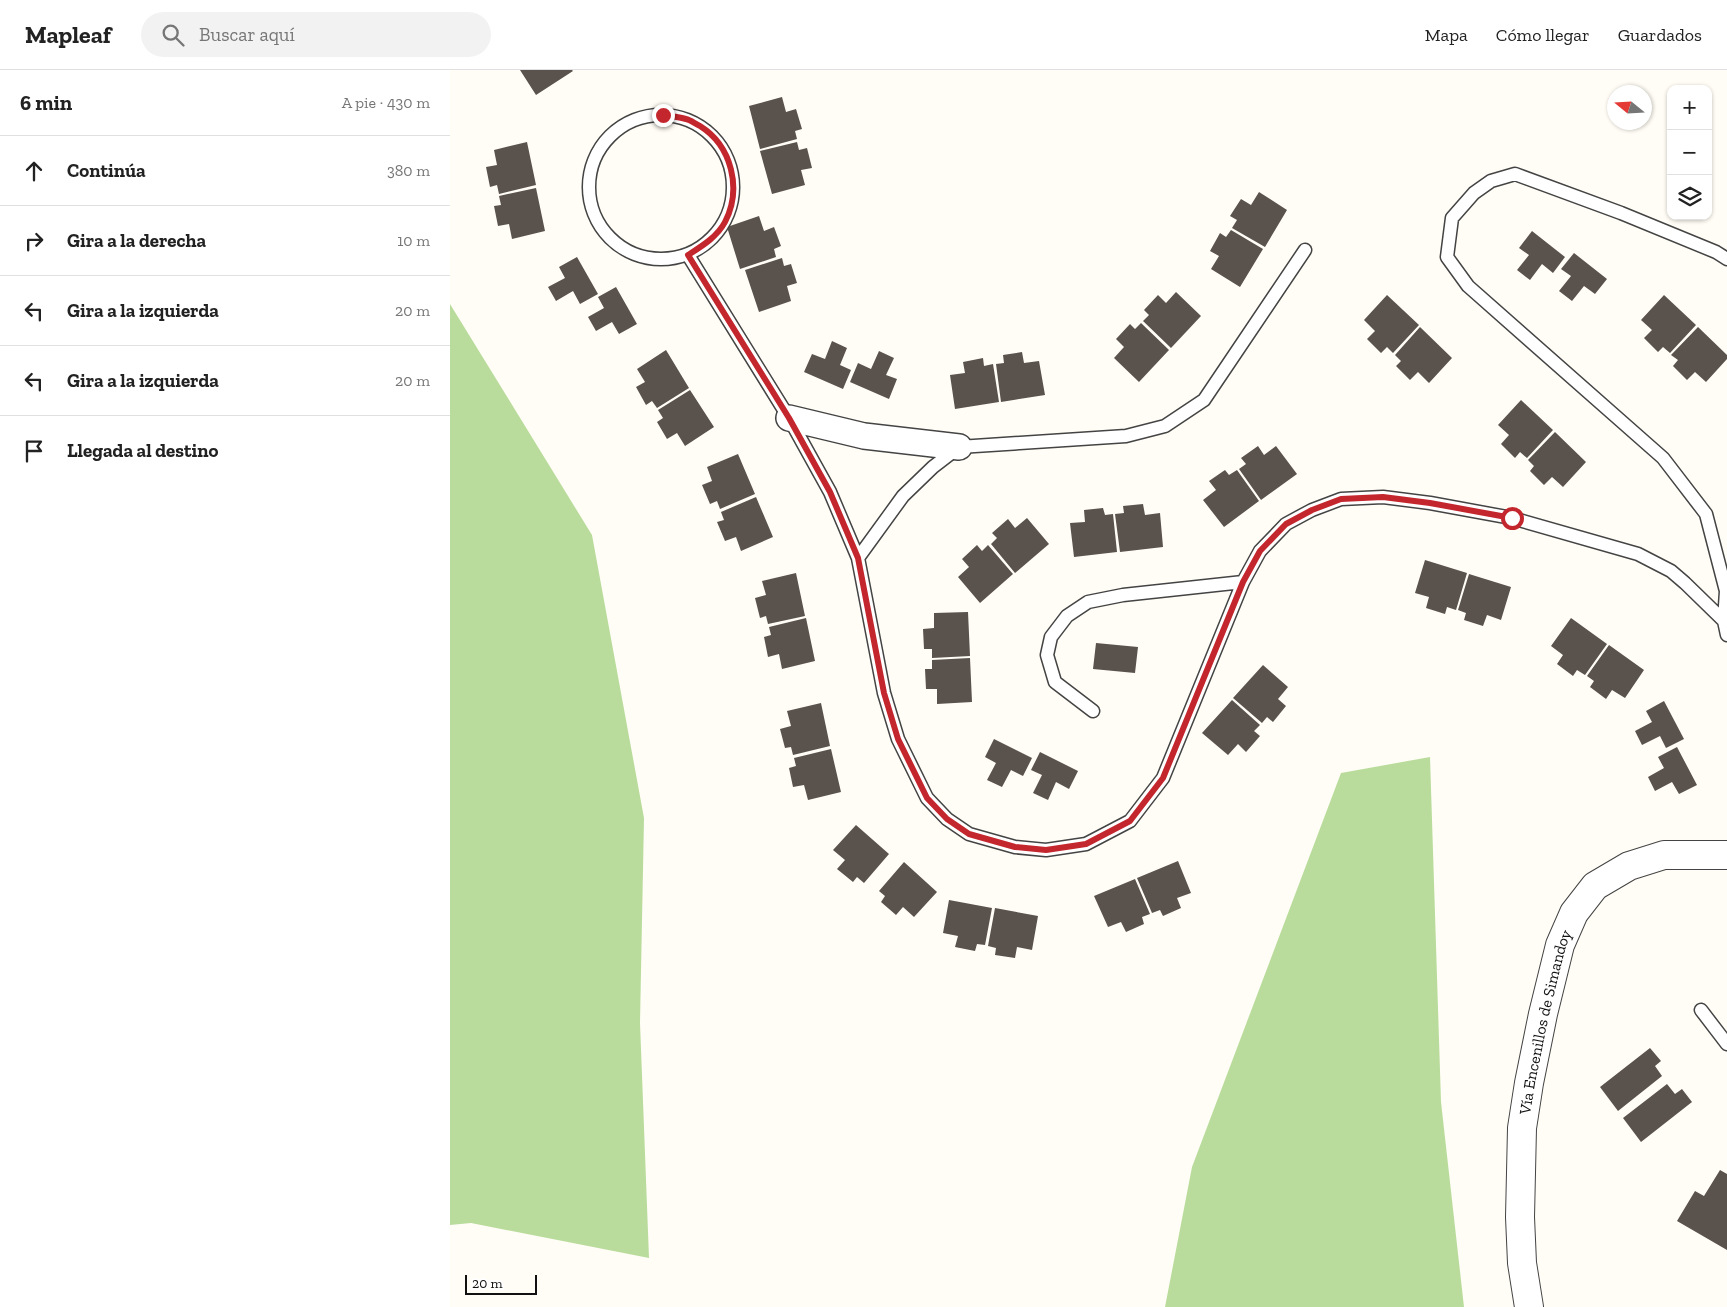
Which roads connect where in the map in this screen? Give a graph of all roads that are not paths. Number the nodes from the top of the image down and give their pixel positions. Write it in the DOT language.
graph roads {
  1 [pos="1305,250"];
  2 [pos="688,255"];
  3 [pos="1727,259"];
  4 [pos="789,418"];
  5 [pos="959,447"];
  6 [pos="858,558"];
  7 [pos="1243,582"];
  8 [pos="1724,621"];
  9 [pos="1727,635"];
  10 [pos="1093,711"];
  11 [pos="1727,855"];
  12 [pos="1701,1010"];
  13 [pos="1727,1044"];
  14 [pos="1529,1307"];
  1 -- 5 [label="lane"];
  2 -- 2 [label="lane"];
  2 -- 4 [label="lane"];
  3 -- 8 [label="lane"];
  4 -- 5 [label="street"];
  4 -- 6 [label="lane"];
  5 -- 6 [label="lane"];
  6 -- 7 [label="lane"];
  7 -- 8 [label="lane"];
  7 -- 10 [label="lane"];
  8 -- 9 [label="lane"];
  11 -- 14 [label="street, Vía Encenillos de Simandoy"];
  12 -- 13 [label="lane"];
}
